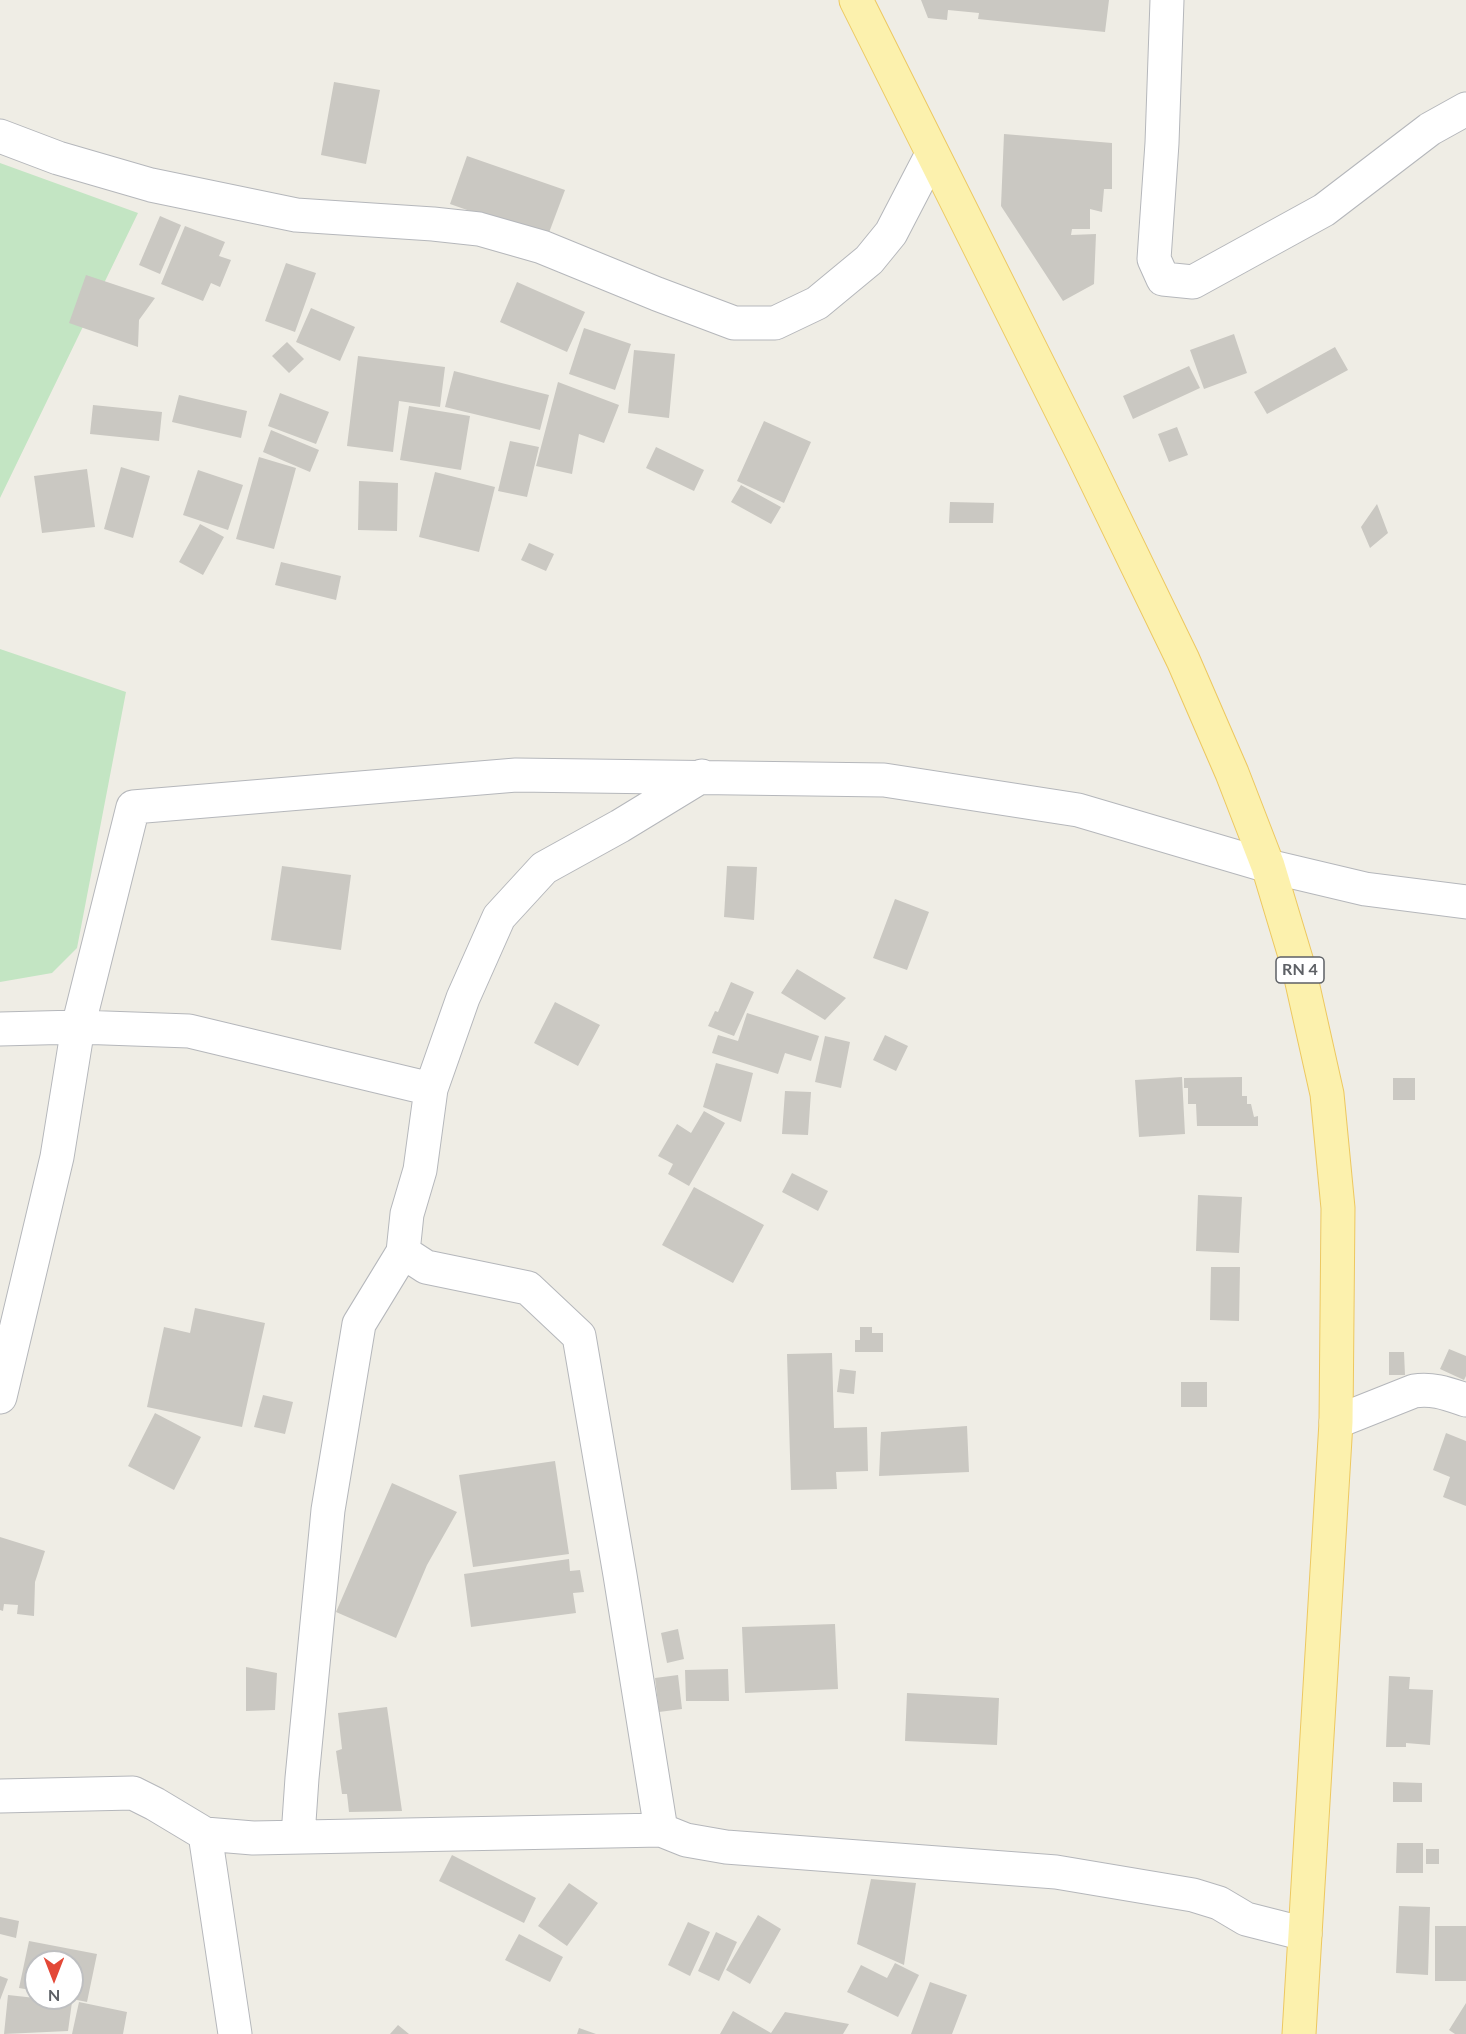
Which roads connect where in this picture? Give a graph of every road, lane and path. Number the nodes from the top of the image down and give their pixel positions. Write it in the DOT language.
graph roads {
  1 [pos="856,0"];
  2 [pos="1167,0"];
  3 [pos="1466,109"];
  4 [pos="0,136"];
  5 [pos="932,154"];
  6 [pos="702,776"];
  7 [pos="1268,866"];
  8 [pos="1466,903"];
  9 [pos="78,1027"];
  10 [pos="0,1029"];
  11 [pos="430,1089"];
  12 [pos="403,1252"];
  13 [pos="0,1397"];
  14 [pos="1466,1400"];
  15 [pos="1336,1422"];
  16 [pos="0,1796"];
  17 [pos="661,1830"];
  18 [pos="205,1834"];
  19 [pos="298,1836"];
  20 [pos="1305,1934"];
  21 [pos="235,2034"];
  22 [pos="1299,2034"];
  1 -- 5 [label="main road, RN 4"];
  2 -- 3 [label="street"];
  4 -- 5 [label="street"];
  5 -- 7 [label="main road, RN 4"];
  6 -- 7 [label="street"];
  6 -- 9 [label="street"];
  6 -- 11 [label="street"];
  7 -- 8 [label="street"];
  7 -- 15 [label="main road, RN 4"];
  9 -- 10 [label="street"];
  9 -- 11 [label="street"];
  9 -- 13 [label="street"];
  11 -- 12 [label="street"];
  12 -- 17 [label="street"];
  12 -- 19 [label="street"];
  14 -- 15 [label="street"];
  15 -- 20 [label="main road, RN 4"];
  16 -- 18 [label="street"];
  17 -- 19 [label="street"];
  17 -- 20 [label="street"];
  18 -- 19 [label="street"];
  18 -- 21 [label="street"];
  20 -- 22 [label="main road, RN 4"];
}
